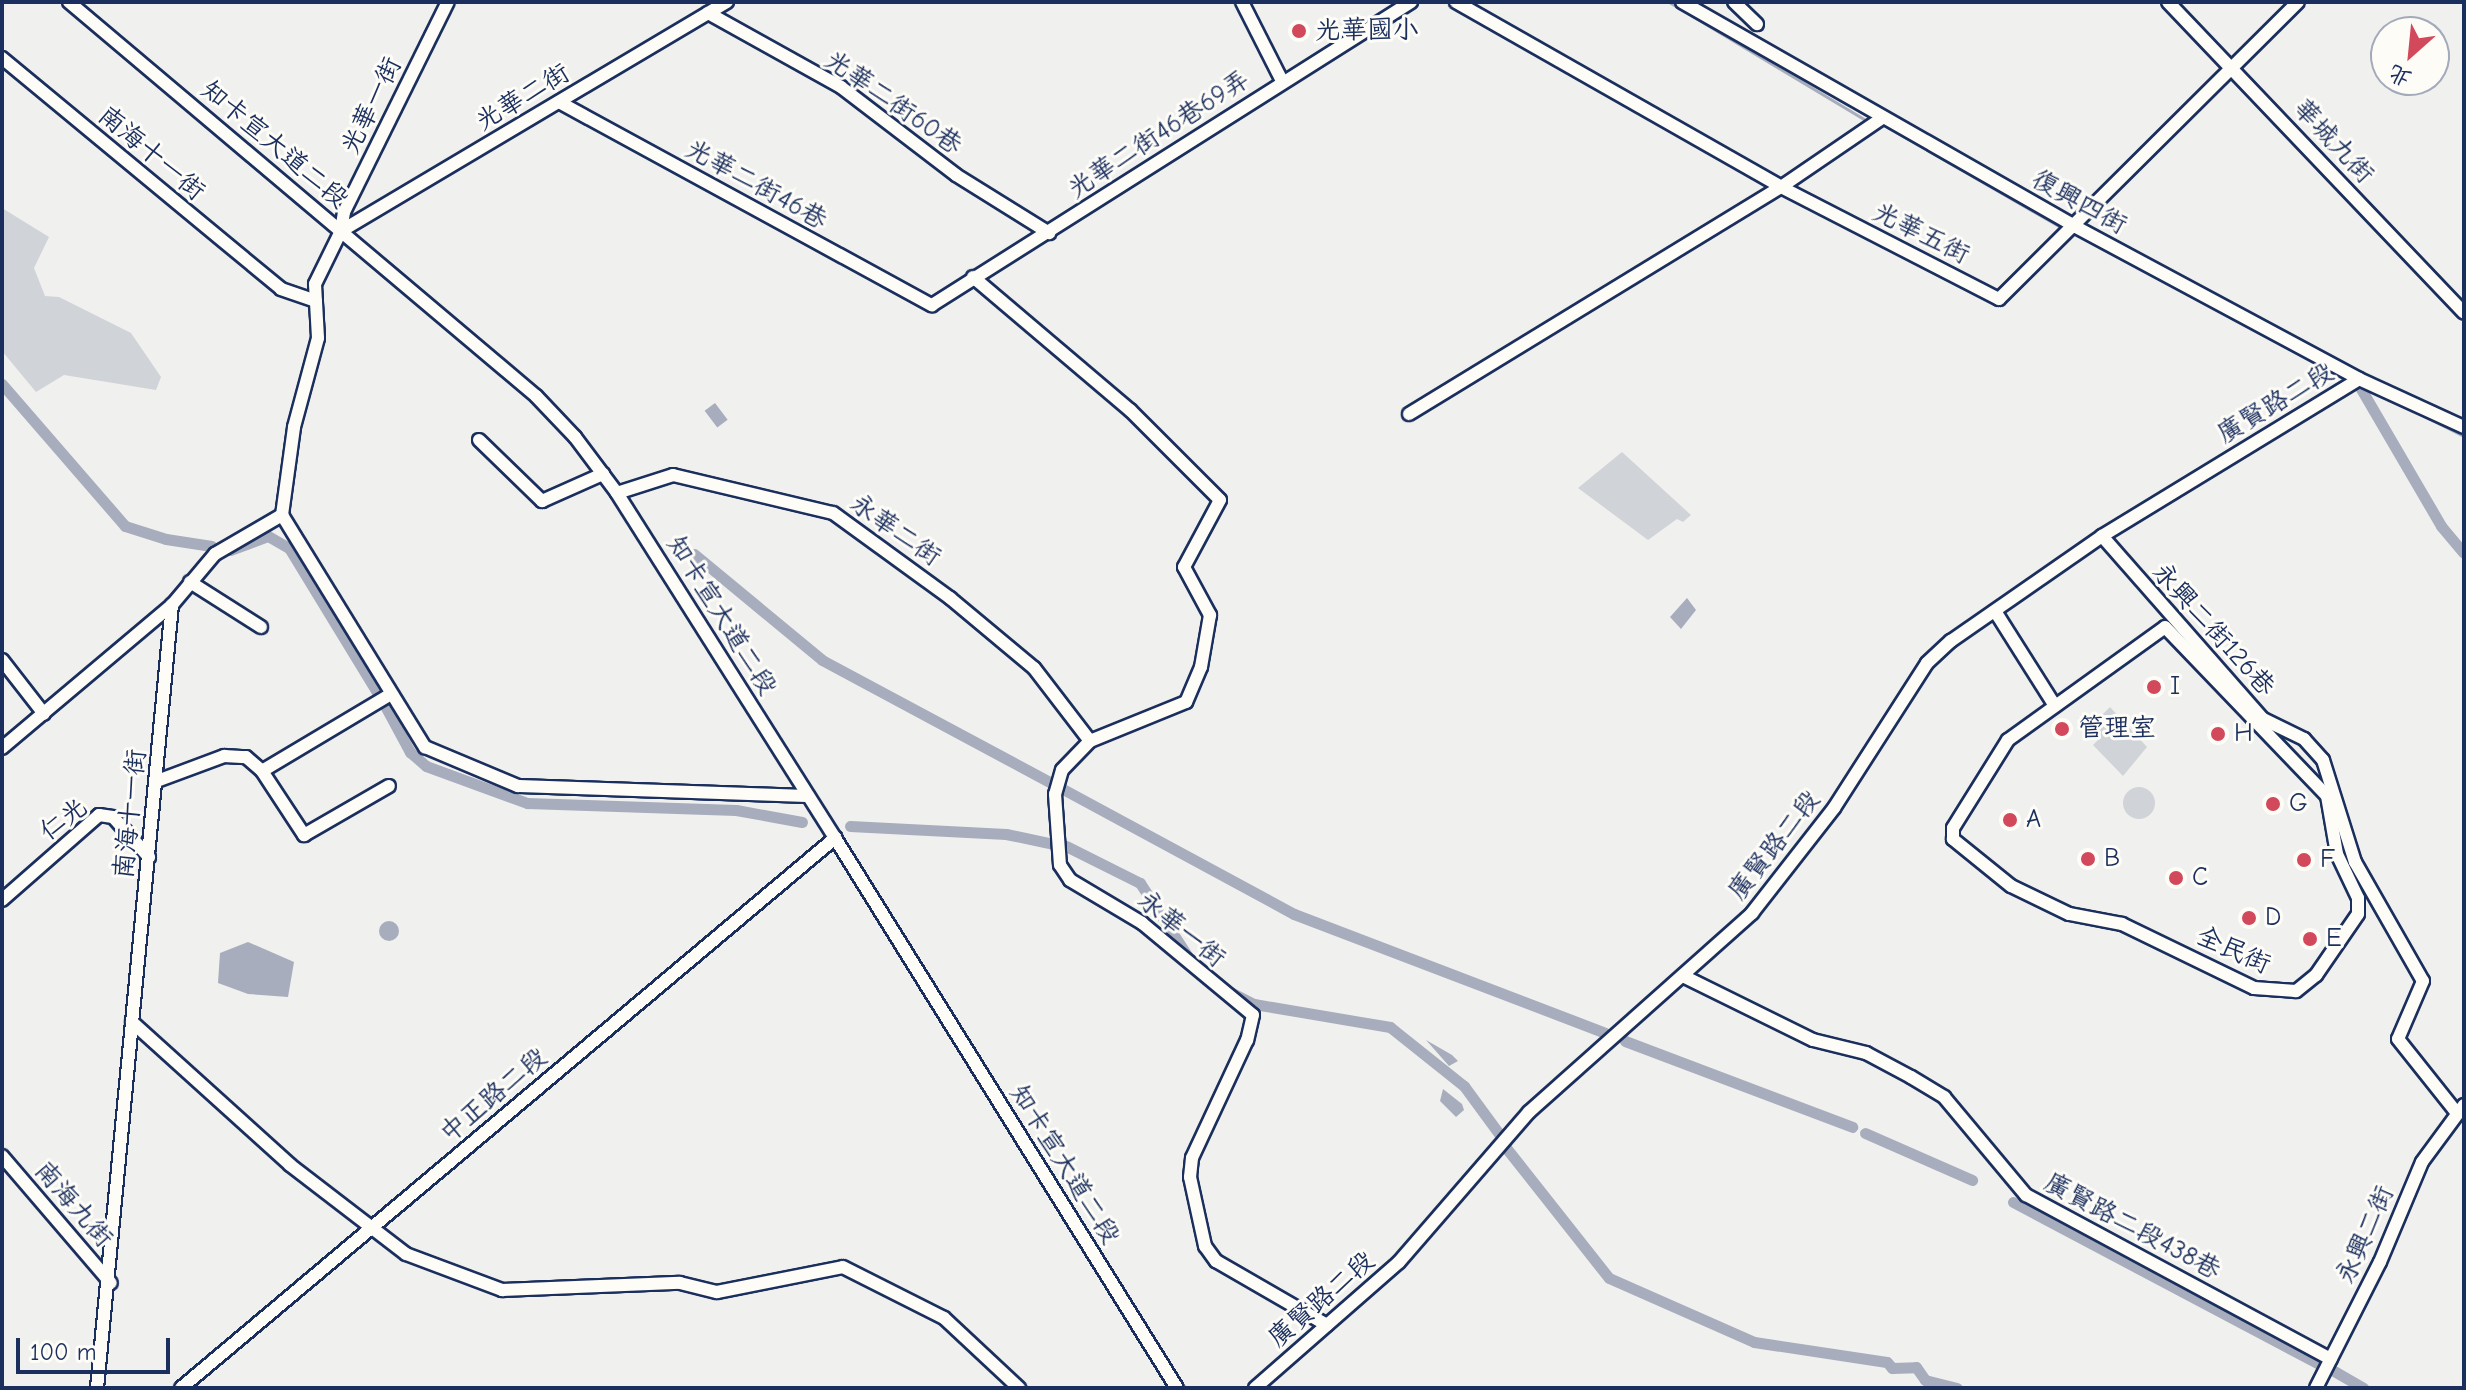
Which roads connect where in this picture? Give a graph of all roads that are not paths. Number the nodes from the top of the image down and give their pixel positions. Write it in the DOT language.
graph roads {
  1 [pos="69,2"];
  2 [pos="448,2"];
  3 [pos="727,2"];
  4 [pos="1242,2"];
  5 [pos="1411,2"];
  6 [pos="1456,2"];
  7 [pos="1682,2"];
  8 [pos="1734,2"];
  9 [pos="2168,2"];
  10 [pos="2298,2"];
  11 [pos="708,13"];
  12 [pos="1757,24"];
  13 [pos="2,58"];
  14 [pos="2234,68"];
  15 [pos="1282,81"];
  16 [pos="559,102"];
  17 [pos="1882,118"];
  18 [pos="1781,187"];
  19 [pos="2076,227"];
  20 [pos="341,231"];
  21 [pos="1049,233"];
  22 [pos="973,277"];
  23 [pos="316,301"];
  24 [pos="932,305"];
  25 [pos="2464,313"];
  26 [pos="2359,379"];
  27 [pos="1409,414"];
  28 [pos="2464,427"];
  29 [pos="479,440"];
  30 [pos="603,474"];
  31 [pos="617,493"];
  32 [pos="282,515"];
  33 [pos="2102,536"];
  34 [pos="190,582"];
  35 [pos="172,605"];
  36 [pos="1995,611"];
  37 [pos="261,627"];
  38 [pos="2,660"];
  39 [pos="391,694"];
  40 [pos="2055,706"];
  41 [pos="44,714"];
  42 [pos="1090,741"];
  43 [pos="2,748"];
  44 [pos="262,771"];
  45 [pos="157,781"];
  46 [pos="389,786"];
  47 [pos="808,796"];
  48 [pos="835,838"];
  49 [pos="149,857"];
  50 [pos="2,900"];
  51 [pos="1683,976"];
  52 [pos="132,1022"];
  53 [pos="2460,1109"];
  54 [pos="2,1156"];
  55 [pos="370,1229"];
  56 [pos="111,1283"];
  57 [pos="1327,1325"];
  58 [pos="2331,1359"];
  59 [pos="97,1388"];
  60 [pos="181,1388"];
  61 [pos="1019,1388"];
  62 [pos="1177,1388"];
  63 [pos="1255,1388"];
  64 [pos="2316,1388"];
  1 -- 20 [label="street, 知卡宣大道二段"];
  2 -- 20 [label="street, 光華一街"];
  3 -- 11 [label="street, 光華二街"];
  4 -- 15 [label="street"];
  5 -- 15 [label="street, 光華二街46巷69弄"];
  6 -- 18 [label="street, 光華五街"];
  7 -- 17 [label="street, 復興四街"];
  8 -- 12 [label="street"];
  9 -- 14 [label="street, 華城九街"];
  10 -- 14 [label="street, 光華五街"];
  11 -- 16 [label="street, 光華二街"];
  11 -- 21 [label="street, 光華二街60巷"];
  13 -- 23 [label="street, 南海十一街"];
  14 -- 19 [label="street, 光華五街"];
  14 -- 25 [label="street, 華城九街"];
  15 -- 21 [label="street, 光華二街46巷69弄"];
  16 -- 20 [label="street, 光華二街"];
  16 -- 24 [label="street, 光華二街46巷"];
  17 -- 18 [label="street"];
  17 -- 19 [label="street, 復興四街"];
  18 -- 19 [label="street, 光華五街"];
  18 -- 27 [label="street"];
  19 -- 26 [label="street, 復興四街"];
  20 -- 23 [label="street"];
  20 -- 30 [label="street, 知卡宣大道二段"];
  21 -- 22 [label="street, 光華二街46巷69弄"];
  22 -- 24 [label="street, 光華二街46巷69弄"];
  22 -- 42 [label="street, 永華一街"];
  23 -- 32 [label="street"];
  26 -- 28 [label="street, 復興四街"];
  26 -- 33 [label="street, 廣賢路二段"];
  29 -- 30 [label="street"];
  30 -- 31 [label="street, 知卡宣大道二段"];
  31 -- 42 [label="street, 永華二街"];
  31 -- 47 [label="street, 知卡宣大道二段"];
  32 -- 34 [label="street"];
  32 -- 39 [label="street"];
  33 -- 36 [label="street, 廣賢路二段"];
  33 -- 53 [label="street, 永興二街126巷"];
  34 -- 35 [label="street"];
  34 -- 37 [label="street"];
  35 -- 41 [label="street"];
  35 -- 45 [label="street, 南海十一街"];
  36 -- 40 [label="street"];
  36 -- 51 [label="street, 廣賢路二段"];
  38 -- 41 [label="street"];
  39 -- 44 [label="street"];
  39 -- 47 [label="street"];
  40 -- 40 [label="street, 全民街"];
  41 -- 43 [label="street"];
  42 -- 57 [label="street, 永華一街"];
  44 -- 45 [label="street"];
  44 -- 46 [label="street"];
  45 -- 49 [label="street, 南海十一街"];
  47 -- 48 [label="street, 知卡宣大道二段"];
  48 -- 55 [label="street, 中正路二段"];
  48 -- 62 [label="street, 知卡宣大道二段"];
  49 -- 50 [label="street, 仁光"];
  49 -- 52 [label="street, 南海十一街"];
  51 -- 57 [label="street, 廣賢路二段"];
  51 -- 58 [label="street, 廣賢路二段438巷"];
  52 -- 55 [label="street"];
  52 -- 56 [label="street, 南海十一街"];
  53 -- 58 [label="street, 永興二街"];
  54 -- 56 [label="street, 南海九街"];
  55 -- 60 [label="street, 中正路二段"];
  55 -- 61 [label="street"];
  56 -- 59 [label="street, 南海十一街"];
  57 -- 63 [label="street, 廣賢路二段"];
  58 -- 64 [label="street, 永興二街"];
}
